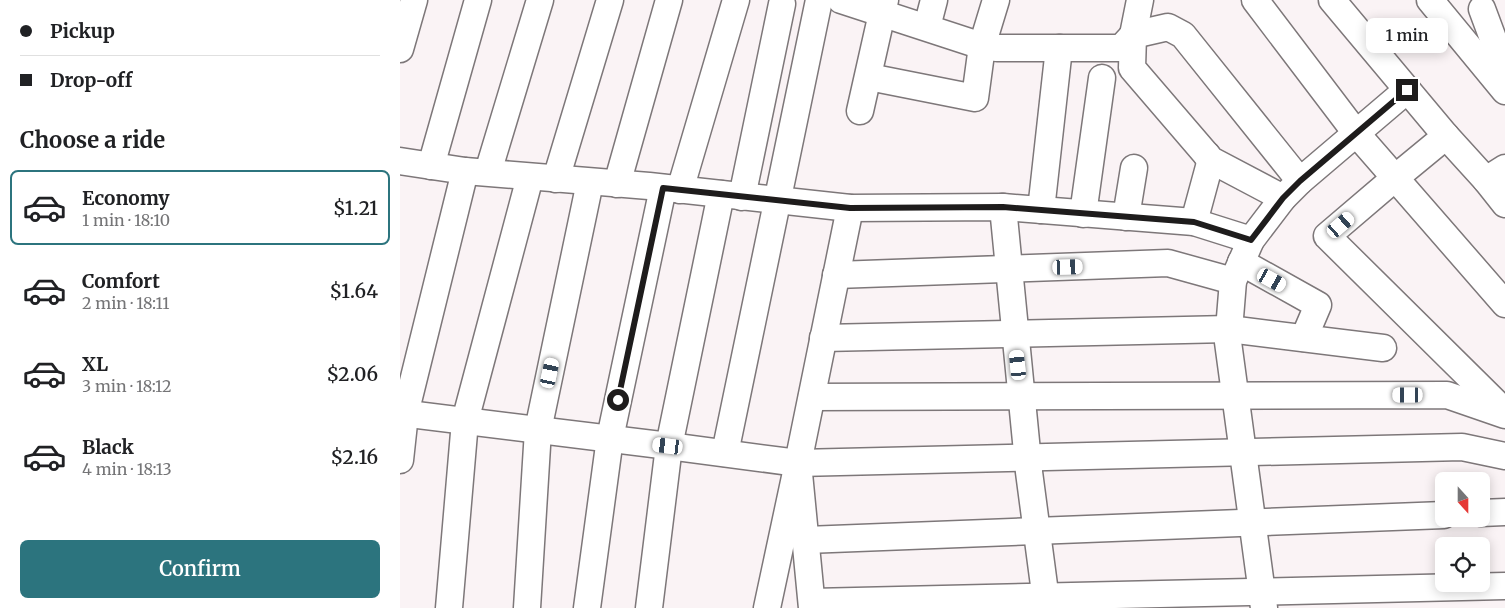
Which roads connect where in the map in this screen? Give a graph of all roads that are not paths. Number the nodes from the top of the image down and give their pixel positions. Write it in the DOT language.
graph roads {
  1 [pos="414,0"];
  2 [pos="478,0"];
  3 [pos="540,0"];
  4 [pos="610,0"];
  5 [pos="669,0"];
  6 [pos="736,0"];
  7 [pos="819,0"];
  8 [pos="841,0"];
  9 [pos="934,0"];
  10 [pos="996,0"];
  11 [pos="1140,0"];
  12 [pos="1255,0"];
  13 [pos="1332,0"];
  14 [pos="1430,0"];
  15 [pos="782,4"];
  16 [pos="884,7"];
  17 [pos="1482,8"];
  18 [pos="927,27"];
  19 [pos="1133,35"];
  20 [pos="982,46"];
  21 [pos="1059,48"];
  22 [pos="400,49"];
  23 [pos="1505,71"];
  24 [pos="869,77"];
  25 [pos="1102,78"];
  26 [pos="1407,90"];
  27 [pos="1505,91"];
  28 [pos="860,111"];
  29 [pos="1356,133"];
  30 [pos="1446,136"];
  31 [pos="1207,155"];
  32 [pos="401,164"];
  33 [pos="431,166"];
  34 [pos="1134,168"];
  35 [pos="477,172"];
  36 [pos="1495,174"];
  37 [pos="530,177"];
  38 [pos="1395,178"];
  39 [pos="556,179"];
  40 [pos="590,182"];
  41 [pos="617,184"];
  42 [pos="671,189"];
  43 [pos="1291,189"];
  44 [pos="732,195"];
  45 [pos="778,201"];
  46 [pos="1505,204"];
  47 [pos="1003,207"];
  48 [pos="850,208"];
  49 [pos="1041,210"];
  50 [pos="1083,214"];
  51 [pos="1126,217"];
  52 [pos="1194,222"];
  53 [pos="1242,261"];
  54 [pos="1009,269"];
  55 [pos="836,276"];
  56 [pos="1505,304"];
  57 [pos="1229,329"];
  58 [pos="1015,334"];
  59 [pos="824,338"];
  60 [pos="1304,338"];
  61 [pos="1383,348"];
  62 [pos="1021,396"];
  63 [pos="1235,396"];
  64 [pos="812,397"];
  65 [pos="1505,413"];
  66 [pos="403,414"];
  67 [pos="465,421"];
  68 [pos="538,430"];
  69 [pos="610,438"];
  70 [pos="668,446"];
  71 [pos="1243,452"];
  72 [pos="725,453"];
  73 [pos="1505,456"];
  74 [pos="1027,458"];
  75 [pos="400,460"];
  76 [pos="798,463"];
  77 [pos="1505,512"];
  78 [pos="1490,513"];
  79 [pos="1435,515"];
  80 [pos="1253,522"];
  81 [pos="1037,531"];
  82 [pos="806,540"];
  83 [pos="1505,586"];
  84 [pos="1263,600"];
  85 [pos="1047,602"];
  86 [pos="812,605"];
  87 [pos="449,608"];
  88 [pos="527,608"];
  89 [pos="587,608"];
  90 [pos="649,608"];
  91 [pos="766,608"];
  1 -- 22 [label="street"];
  2 -- 33 [label="street"];
  3 -- 35 [label="street"];
  4 -- 39 [label="street"];
  5 -- 41 [label="street"];
  6 -- 42 [label="street"];
  7 -- 45 [label="street"];
  8 -- 16 [label="street"];
  9 -- 18 [label="street"];
  10 -- 20 [label="street"];
  11 -- 19 [label="street"];
  12 -- 29 [label="street"];
  13 -- 26 [label="street"];
  14 -- 27 [label="street"];
  15 -- 44 [label="street"];
  16 -- 18 [label="street"];
  16 -- 24 [label="street"];
  17 -- 23 [label="street"];
  18 -- 20 [label="street"];
  19 -- 21 [label="street"];
  19 -- 31 [label="street"];
  19 -- 43 [label="street"];
  20 -- 21 [label="street"];
  20 -- 24 [label="street"];
  21 -- 49 [label="street"];
  24 -- 28 [label="street"];
  25 -- 50 [label="street"];
  26 -- 29 [label="street"];
  26 -- 30 [label="street"];
  29 -- 38 [label="street"];
  29 -- 43 [label="street"];
  30 -- 36 [label="street"];
  30 -- 38 [label="street"];
  31 -- 43 [label="street"];
  31 -- 52 [label="street"];
  32 -- 33 [label="street"];
  33 -- 35 [label="street"];
  34 -- 51 [label="street"];
  35 -- 37 [label="street"];
  35 -- 66 [label="street"];
  36 -- 46 [label="street"];
  37 -- 39 [label="street"];
  37 -- 67 [label="street"];
  38 -- 56 [label="street"];
  38 -- 65 [label="street"];
  39 -- 40 [label="street"];
  40 -- 41 [label="street"];
  40 -- 68 [label="street"];
  41 -- 42 [label="street"];
  42 -- 44 [label="street"];
  42 -- 69 [label="street"];
  43 -- 53 [label="street"];
  44 -- 45 [label="street"];
  44 -- 70 [label="street"];
  45 -- 48 [label="street"];
  45 -- 72 [label="street"];
  47 -- 48 [label="street"];
  47 -- 49 [label="street"];
  47 -- 54 [label="street"];
  48 -- 55 [label="street"];
  49 -- 50 [label="street"];
  50 -- 51 [label="street"];
  51 -- 52 [label="street"];
  52 -- 53 [label="street"];
  53 -- 54 [label="street"];
  53 -- 57 [label="street"];
  53 -- 60 [label="street"];
  54 -- 55 [label="street"];
  54 -- 58 [label="street"];
  55 -- 59 [label="street"];
  57 -- 58 [label="street"];
  57 -- 60 [label="street"];
  57 -- 63 [label="street"];
  58 -- 59 [label="street"];
  58 -- 62 [label="street"];
  59 -- 64 [label="street"];
  60 -- 61 [label="street"];
  62 -- 63 [label="street"];
  62 -- 64 [label="street"];
  62 -- 74 [label="street"];
  63 -- 65 [label="street"];
  63 -- 71 [label="street"];
  64 -- 76 [label="street"];
  66 -- 67 [label="street"];
  66 -- 75 [label="street"];
  67 -- 68 [label="street"];
  67 -- 87 [label="street"];
  68 -- 69 [label="street"];
  68 -- 88 [label="street"];
  69 -- 70 [label="street"];
  69 -- 89 [label="street"];
  70 -- 72 [label="street"];
  70 -- 90 [label="street"];
  71 -- 73 [label="street"];
  71 -- 74 [label="street"];
  71 -- 80 [label="street"];
  72 -- 76 [label="street"];
  74 -- 76 [label="street"];
  74 -- 81 [label="street"];
  76 -- 82 [label="street"];
  76 -- 91 [label="street"];
  77 -- 78 [label="street"];
  79 -- 80 [label="street"];
  80 -- 81 [label="street"];
  80 -- 84 [label="street"];
  81 -- 82 [label="street"];
  81 -- 85 [label="street"];
  82 -- 86 [label="street"];
  83 -- 84 [label="street"];
  84 -- 85 [label="street"];
  85 -- 86 [label="street"];
}
